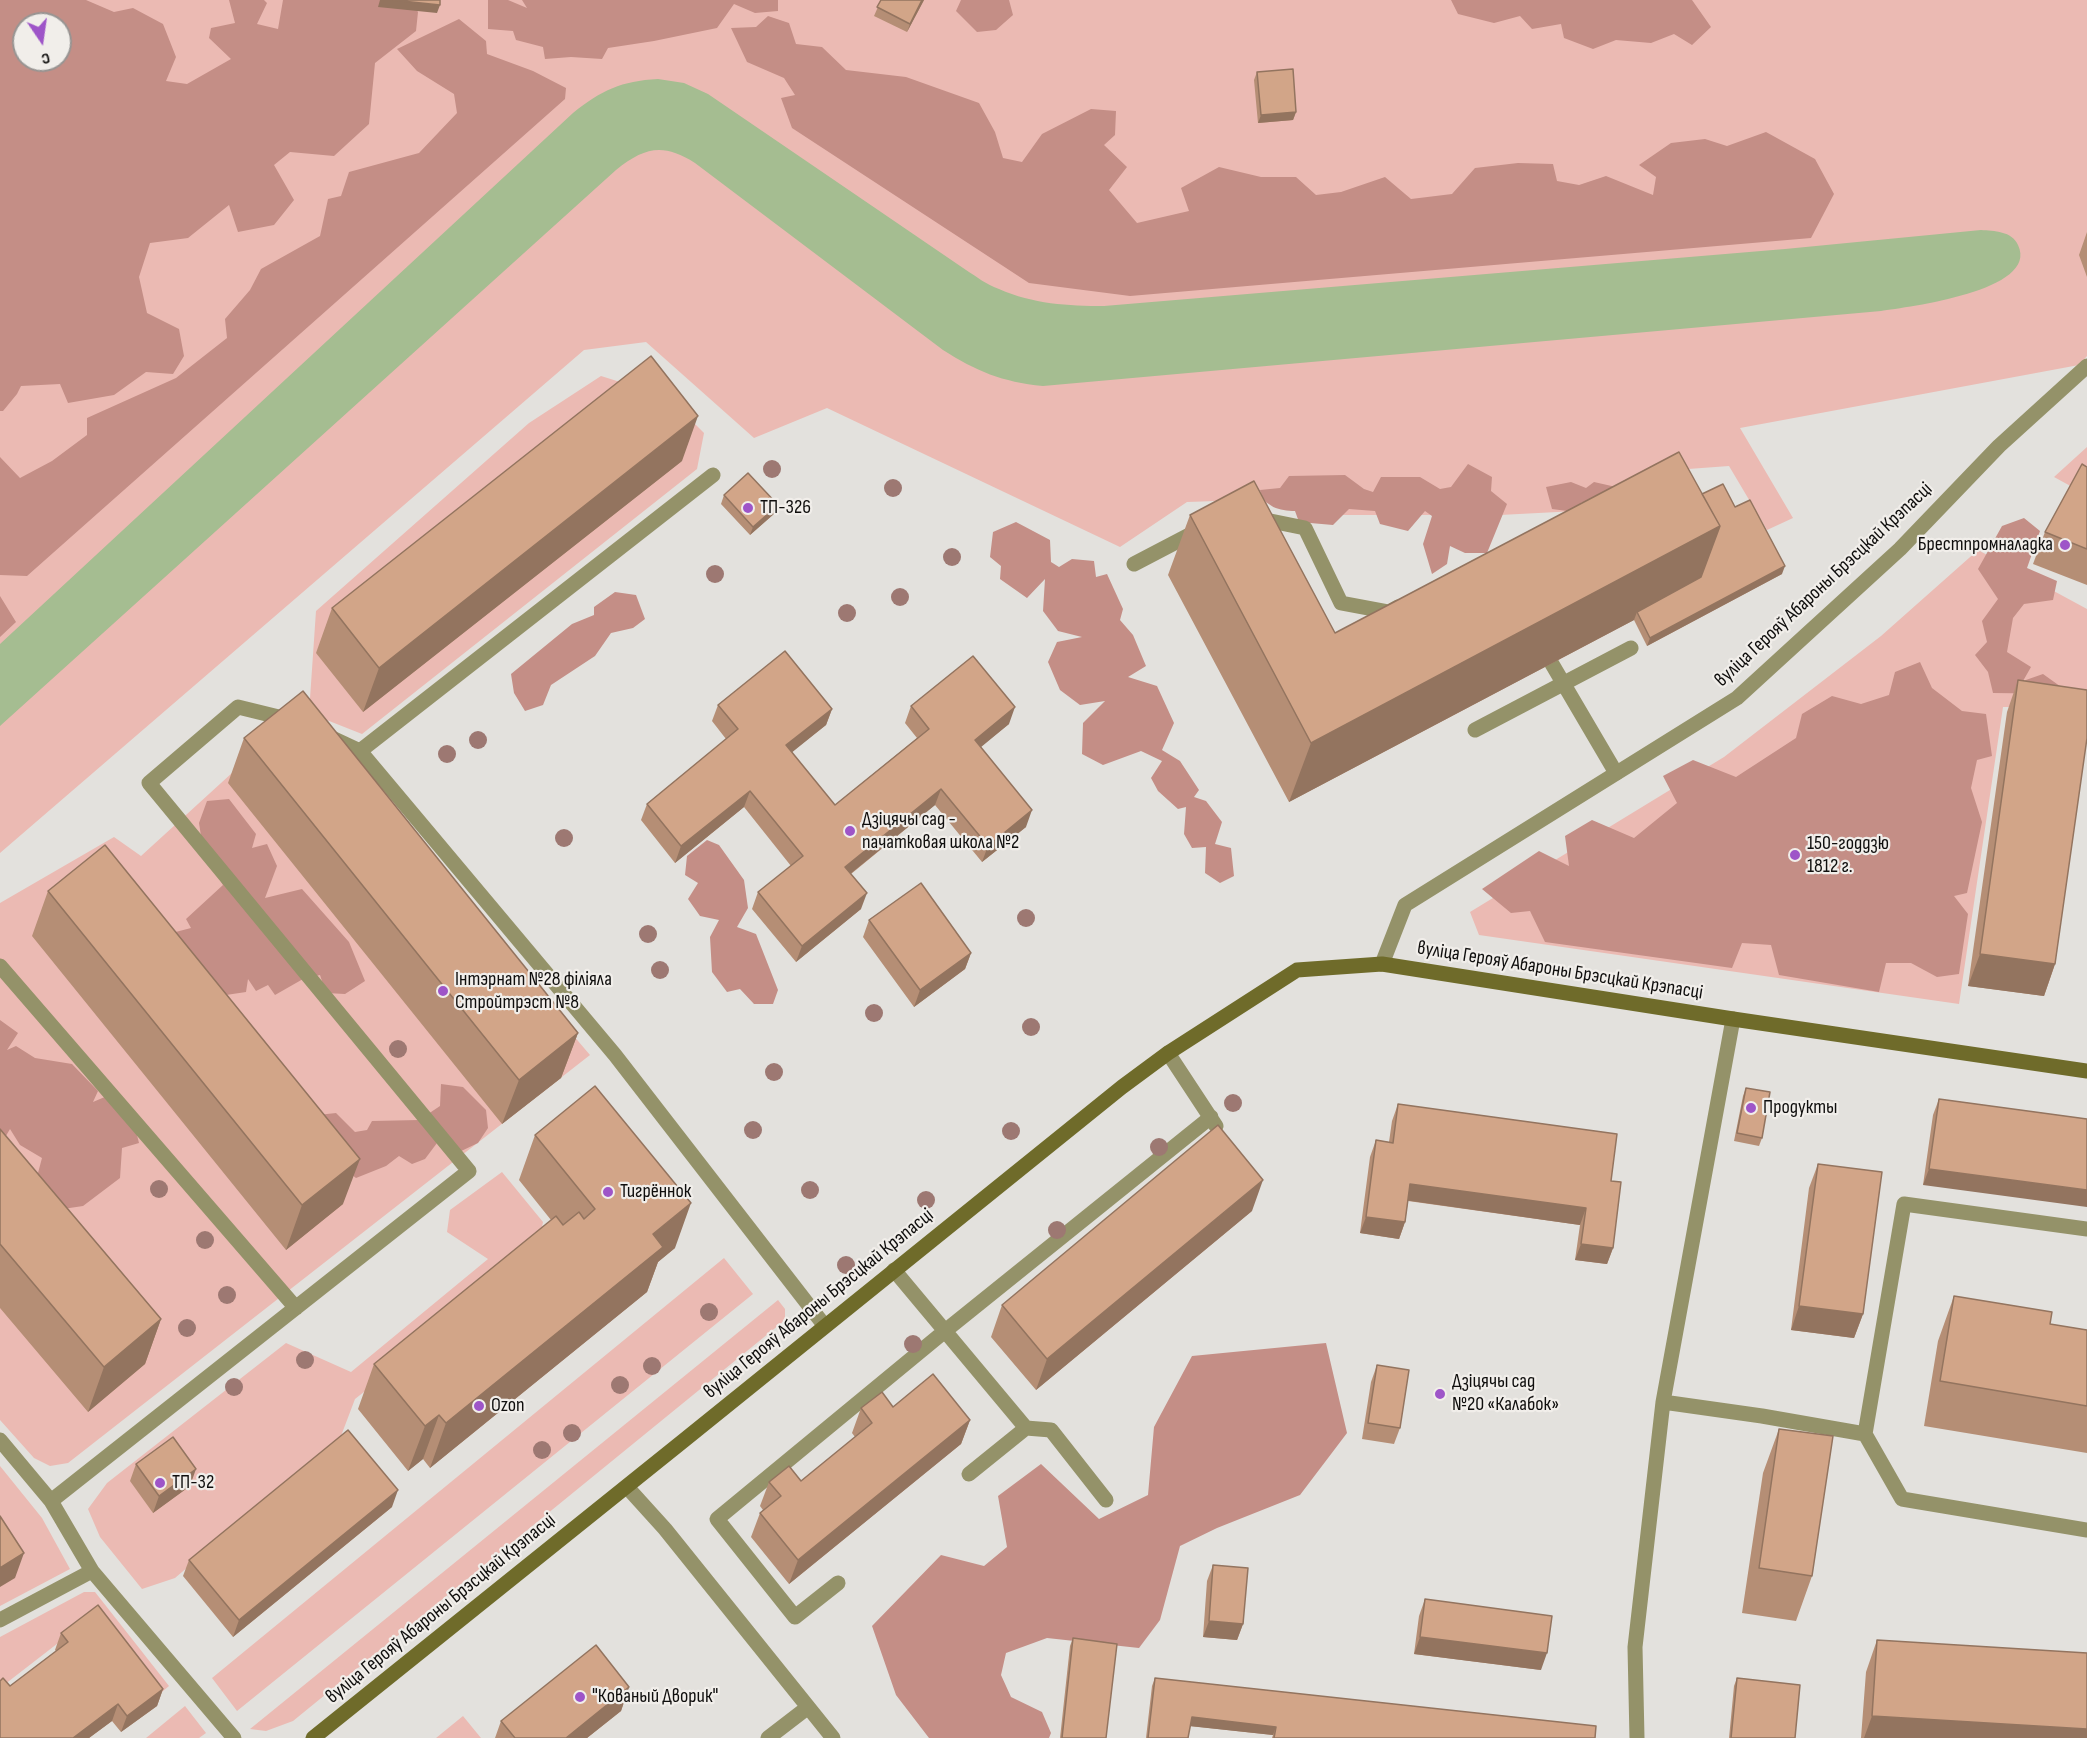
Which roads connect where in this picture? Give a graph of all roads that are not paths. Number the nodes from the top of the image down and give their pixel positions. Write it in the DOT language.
graph roads {
  1 [pos="2087,366"];
  2 [pos="713,475"];
  3 [pos="1241,518"];
  4 [pos="1212,524"];
  5 [pos="1134,564"];
  6 [pos="1409,601"];
  7 [pos="1631,648"];
  8 [pos="1552,664"];
  9 [pos="1564,684"];
  10 [pos="1475,730"];
  11 [pos="360,751"];
  12 [pos="1616,773"];
  13 [pos="1382,964"];
  14 [pos="0,966"];
  15 [pos="1732,1019"];
  16 [pos="1168,1053"];
  17 [pos="2087,1071"];
  18 [pos="1210,1117"];
  19 [pos="1224,1137"];
  20 [pos="2087,1229"];
  21 [pos="894,1270"];
  22 [pos="296,1308"];
  23 [pos="824,1325"];
  24 [pos="945,1330"];
  25 [pos="1664,1402"];
  26 [pos="1026,1428"];
  27 [pos="1865,1434"];
  28 [pos="0,1440"];
  29 [pos="969,1474"];
  30 [pos="627,1487"];
  31 [pos="1106,1500"];
  32 [pos="51,1501"];
  33 [pos="2087,1530"];
  34 [pos="92,1571"];
  35 [pos="838,1583"];
  36 [pos="0,1620"];
  37 [pos="807,1708"];
  38 [pos="234,1738"];
  39 [pos="313,1738"];
  40 [pos="768,1738"];
  41 [pos="833,1738"];
  42 [pos="1637,1738"];
  1 -- 12 [label="street, вуліца Герояў Абароны Брэсцкай Крэпасці"];
  2 -- 11 [label="street"];
  3 -- 6 [label="street"];
  4 -- 5 [label="street"];
  7 -- 9 [label="street"];
  8 -- 9 [label="street"];
  9 -- 10 [label="street"];
  9 -- 12 [label="street"];
  11 -- 22 [label="street"];
  11 -- 23 [label="street"];
  12 -- 13 [label="street, вуліца Герояў Абароны Брэсцкай Крэпасці"];
  13 -- 15 [label="main road, вуліца Герояў Абароны Брэсцкай Крэпасці"];
  13 -- 16 [label="main road, вуліца Герояў Абароны Брэсцкай Крэпасці"];
  14 -- 22 [label="street"];
  15 -- 17 [label="main road, вуліца Герояў Абароны Брэсцкай Крэпасці"];
  15 -- 25 [label="street"];
  16 -- 18 [label="street"];
  16 -- 21 [label="main road, вуліца Герояў Абароны Брэсцкай Крэпасці"];
  18 -- 19 [label="street"];
  18 -- 24 [label="street"];
  20 -- 27 [label="street"];
  21 -- 23 [label="main road, вуліца Герояў Абароны Брэсцкай Крэпасці"];
  21 -- 24 [label="street"];
  22 -- 32 [label="street"];
  23 -- 30 [label="main road, вуліца Герояў Абароны Брэсцкай Крэпасці"];
  24 -- 26 [label="street"];
  24 -- 35 [label="street"];
  25 -- 27 [label="street"];
  25 -- 42 [label="street"];
  26 -- 29 [label="street"];
  26 -- 31 [label="street"];
  27 -- 33 [label="street"];
  28 -- 32 [label="street"];
  30 -- 37 [label="street"];
  30 -- 39 [label="main road, вуліца Герояў Абароны Брэсцкай Крэпасці"];
  32 -- 34 [label="street"];
  34 -- 36 [label="street"];
  34 -- 38 [label="street"];
  37 -- 40 [label="street"];
  37 -- 41 [label="street"];
}
